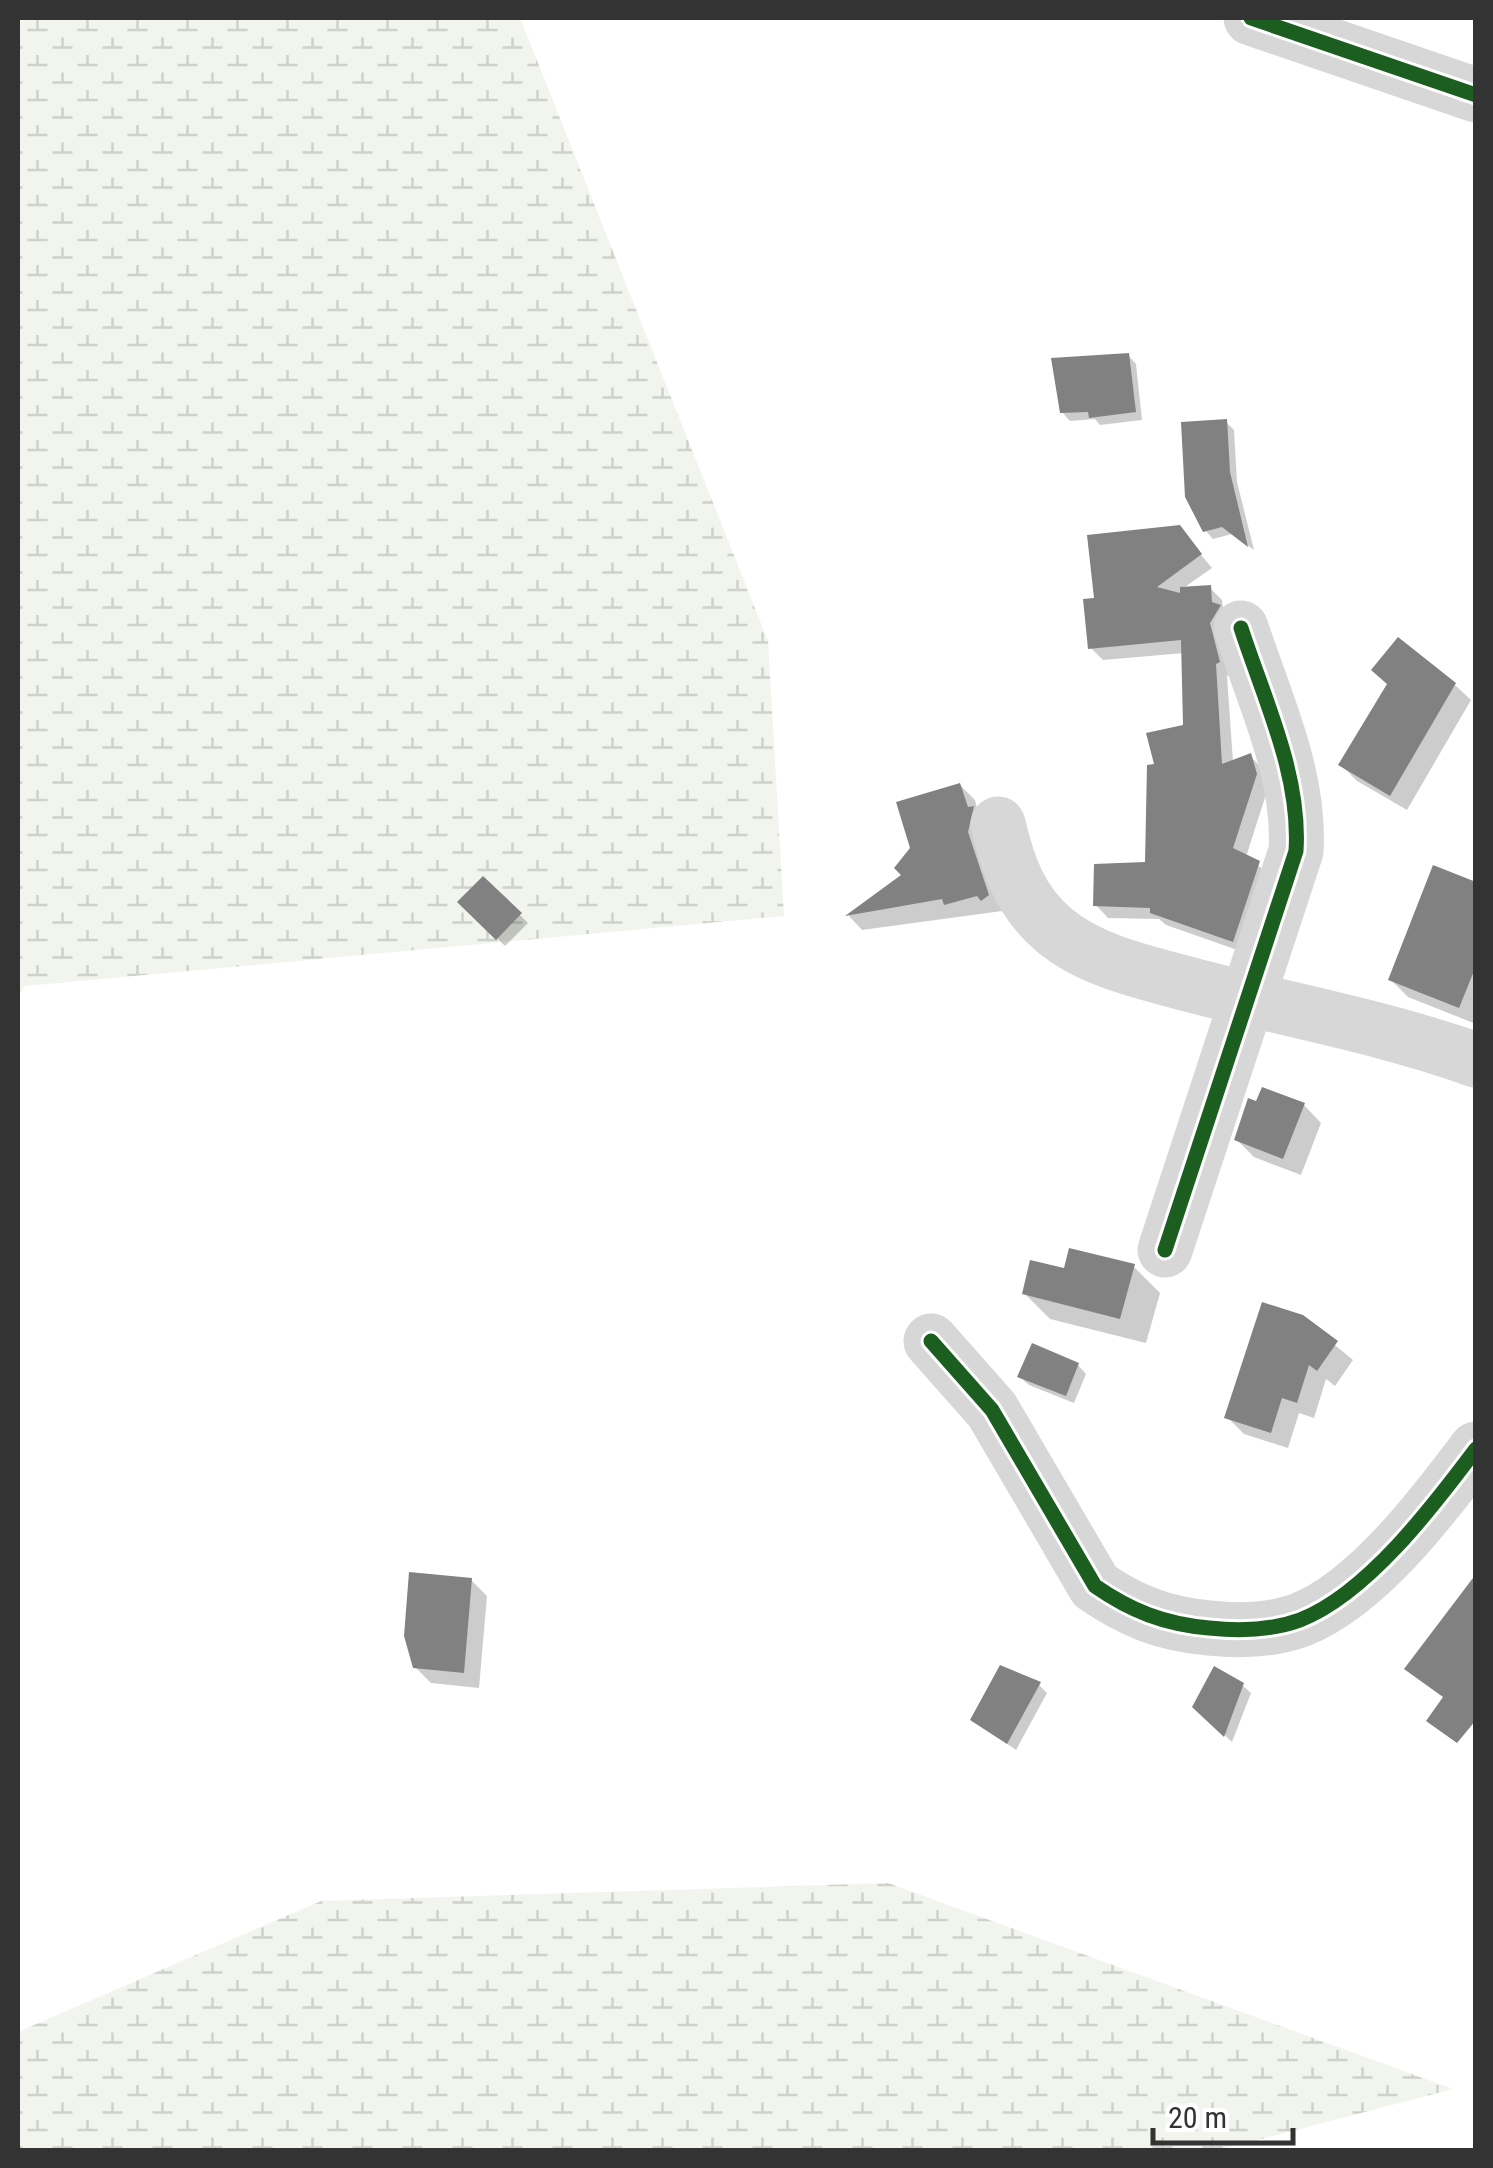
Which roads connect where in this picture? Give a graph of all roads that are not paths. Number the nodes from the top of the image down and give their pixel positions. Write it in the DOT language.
graph roads {
  1 [pos="1251,18"];
  2 [pos="1476,95"];
  3 [pos="1240,628"];
  4 [pos="998,824"];
  5 [pos="1246,999"];
  6 [pos="1476,1060"];
  7 [pos="1165,1250"];
  8 [pos="930,1341"];
  9 [pos="1476,1449"];
  1 -- 2 [label="street"];
  3 -- 5 [label="street"];
  4 -- 5 [label="street"];
  5 -- 6 [label="street"];
  5 -- 7 [label="street"];
  8 -- 9 [label="street"];
}
